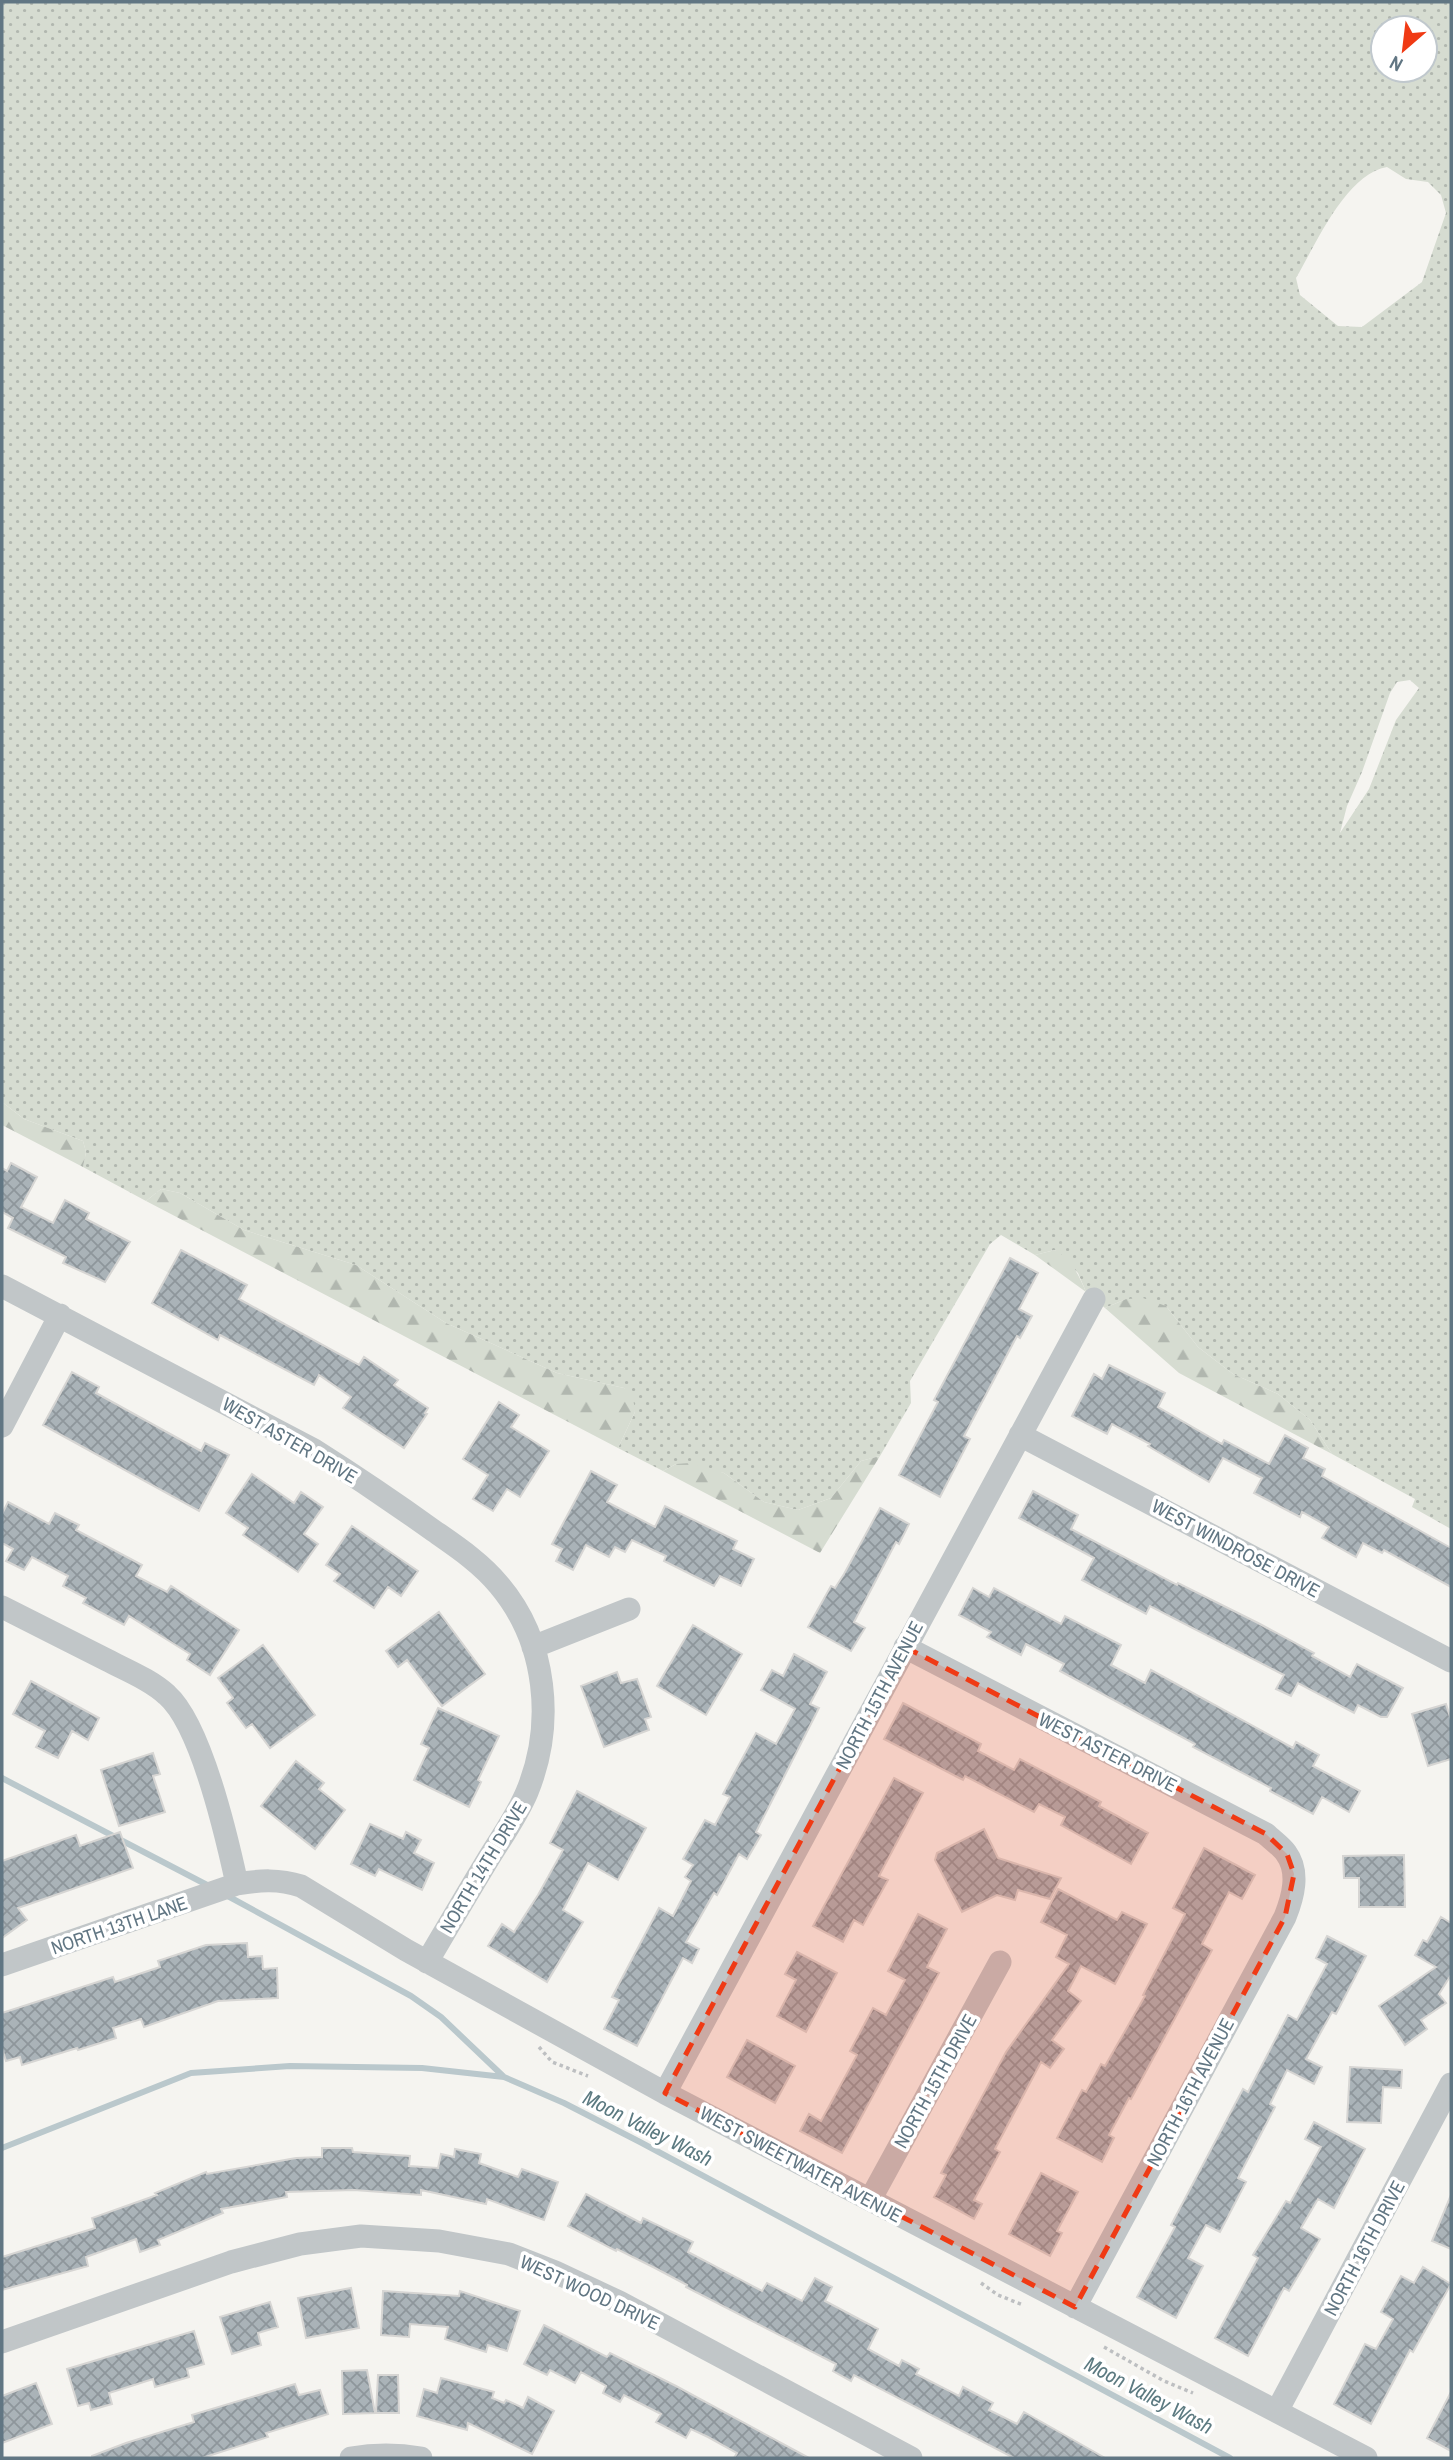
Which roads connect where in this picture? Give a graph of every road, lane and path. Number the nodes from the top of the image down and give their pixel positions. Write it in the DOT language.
graph roads {
  1 [pos="2,1286"];
  2 [pos="1094,1299"];
  3 [pos="60,1315"];
  4 [pos="2,1426"];
  5 [pos="1020,1435"];
  6 [pos="2,1606"];
  7 [pos="629,1609"];
  8 [pos="533,1647"];
  9 [pos="905,1647"];
  10 [pos="1451,1661"];
  11 [pos="1294,1874"];
  12 [pos="233,1886"];
  13 [pos="427,1962"];
  14 [pos="1000,1962"];
  15 [pos="2,1965"];
  16 [pos="1451,2084"];
  17 [pos="665,2093"];
  18 [pos="870,2200"];
  19 [pos="1075,2307"];
  20 [pos="2,2342"];
  21 [pos="1277,2411"];
  22 [pos="351,2458"];
  23 [pos="421,2458"];
  24 [pos="911,2458"];
  25 [pos="1366,2458"];
  1 -- 3 [label="street, WEST ASTER DRIVE"];
  2 -- 5 [label="street, NORTH 15TH AVENUE"];
  3 -- 4 [label="street"];
  3 -- 8 [label="street, WEST ASTER DRIVE"];
  5 -- 9 [label="street, NORTH 15TH AVENUE"];
  5 -- 10 [label="street, WEST WINDROSE DRIVE"];
  6 -- 12 [label="street"];
  7 -- 8 [label="street"];
  8 -- 13 [label="street, NORTH 14TH DRIVE"];
  9 -- 11 [label="street, WEST ASTER DRIVE"];
  9 -- 17 [label="street, NORTH 15TH AVENUE"];
  11 -- 19 [label="street, NORTH 16TH AVENUE"];
  12 -- 13 [label="street, WEST SWEETWATER AVENUE"];
  12 -- 15 [label="street, NORTH 13TH LANE"];
  13 -- 17 [label="street, WEST SWEETWATER AVENUE"];
  14 -- 18 [label="street, NORTH 15TH DRIVE"];
  16 -- 21 [label="street, NORTH 16TH DRIVE"];
  17 -- 18 [label="street, WEST SWEETWATER AVENUE"];
  18 -- 19 [label="street, WEST SWEETWATER AVENUE"];
  19 -- 21 [label="street, WEST SWEETWATER AVENUE"];
  20 -- 24 [label="street, WEST WOOD DRIVE"];
  21 -- 25 [label="street, WEST SWEETWATER AVENUE"];
  22 -- 23 [label="street"];
}
